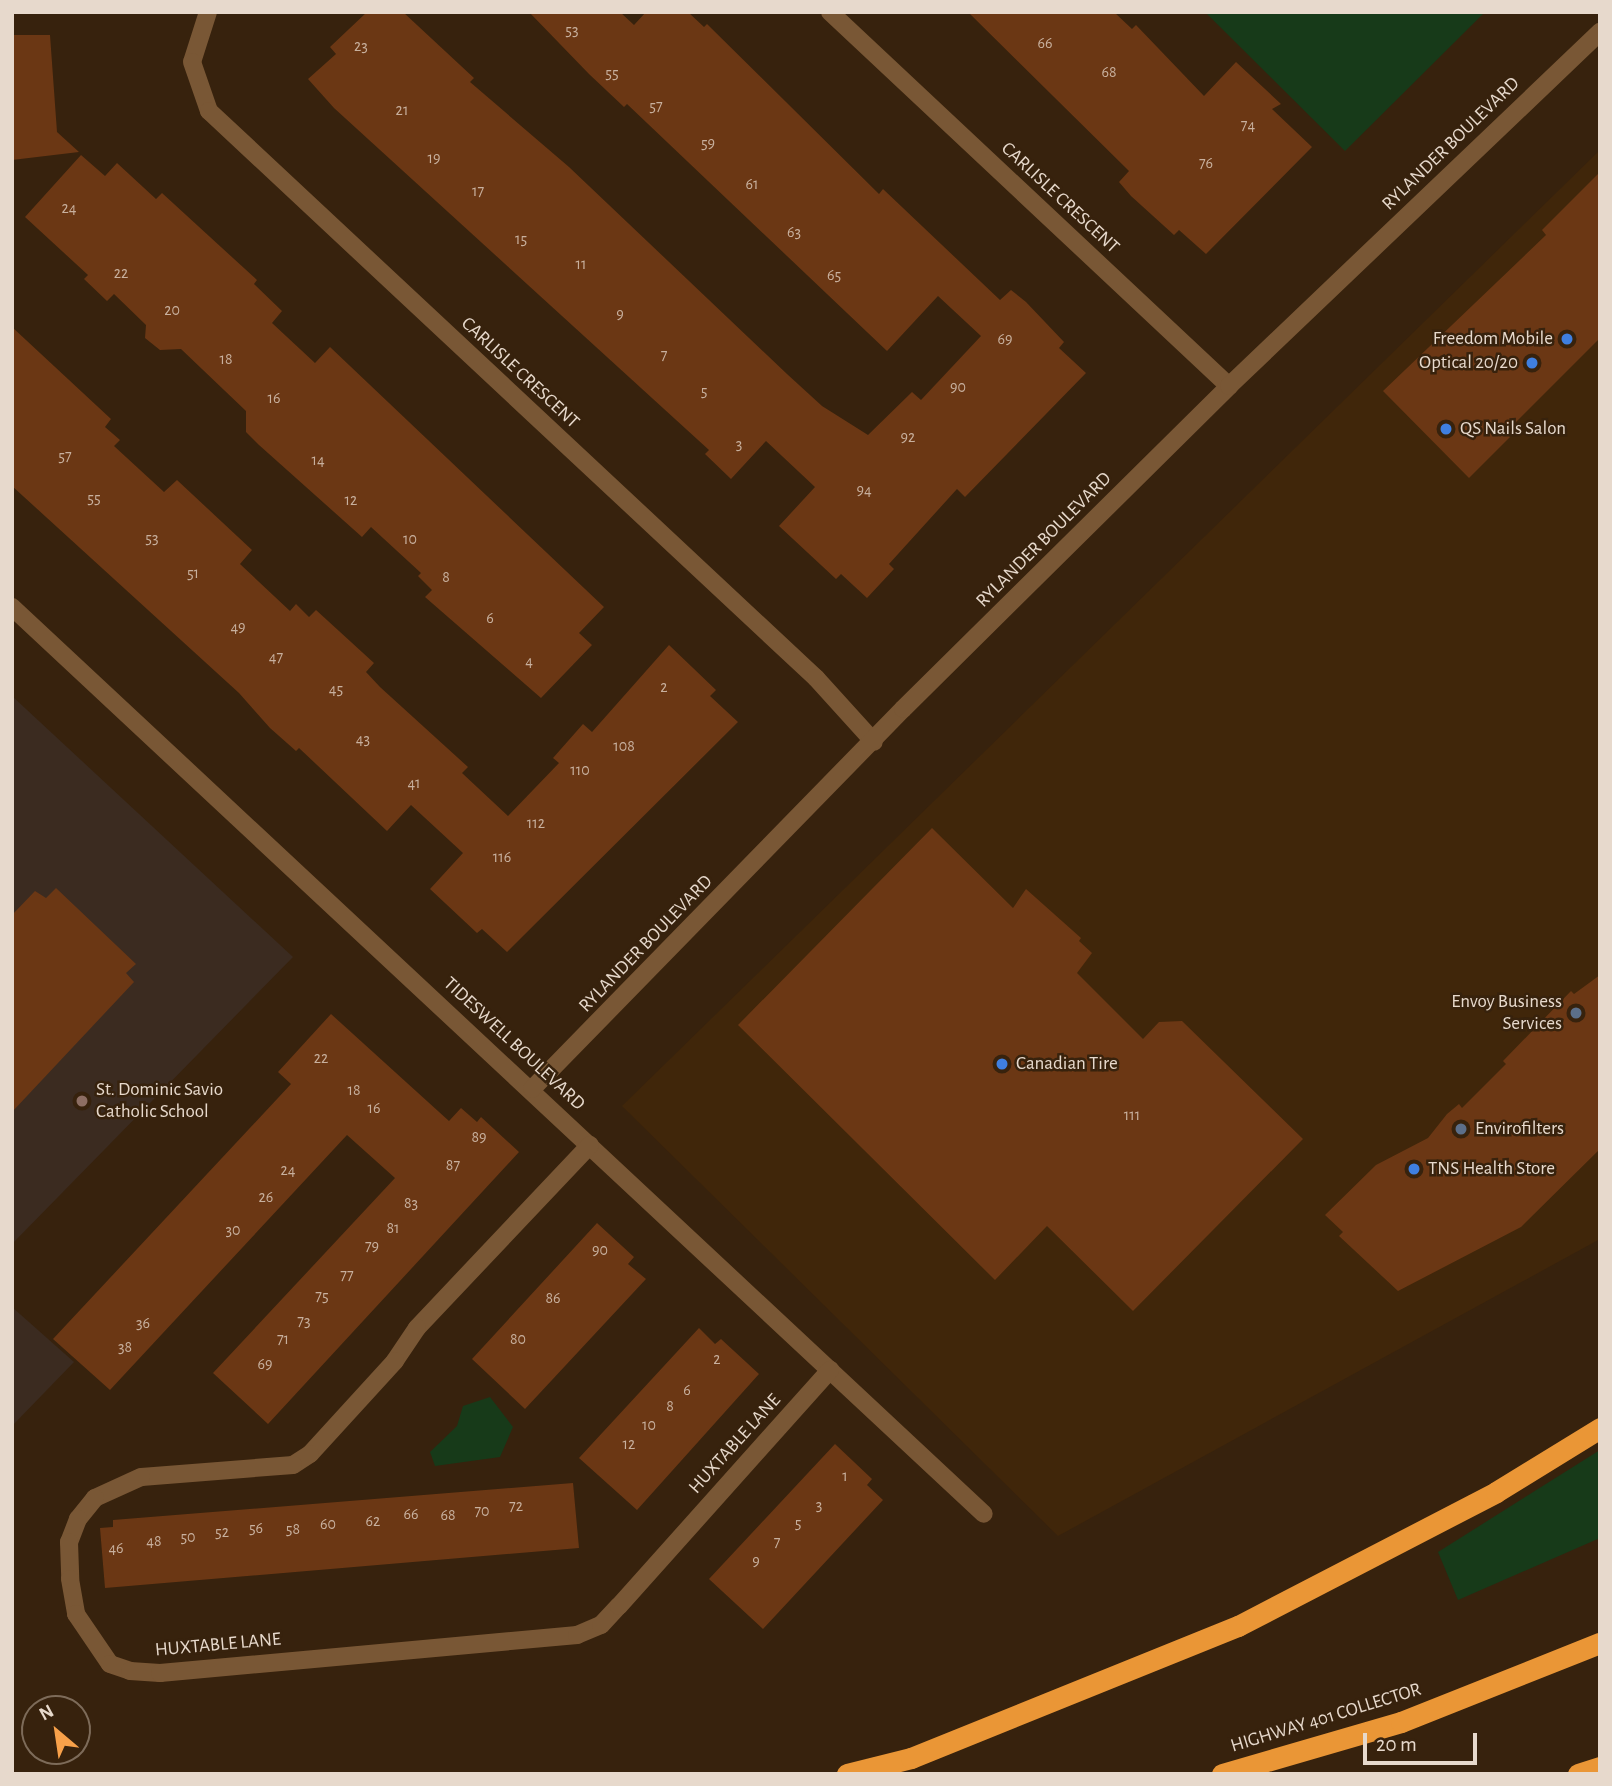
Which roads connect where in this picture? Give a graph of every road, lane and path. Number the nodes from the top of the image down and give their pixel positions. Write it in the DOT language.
graph roads {
  1 [pos="208,12"];
  2 [pos="830,12"];
  3 [pos="1599,33"];
  4 [pos="1229,386"];
  5 [pos="12,607"];
  6 [pos="874,741"];
  7 [pos="532,1088"];
  8 [pos="590,1145"];
  9 [pos="830,1370"];
  10 [pos="1600,1428"];
  11 [pos="984,1514"];
  12 [pos="1600,1643"];
  13 [pos="1600,1767"];
  14 [pos="847,1774"];
  15 [pos="1222,1774"];
  16 [pos="1578,1774"];
  1 -- 6 [label="street, CARLISLE CRESCENT"];
  2 -- 4 [label="street, CARLISLE CRESCENT"];
  3 -- 4 [label="street, RYLANDER BOULEVARD"];
  4 -- 6 [label="street, RYLANDER BOULEVARD"];
  5 -- 7 [label="street, TIDESWELL BOULEVARD"];
  6 -- 7 [label="street, RYLANDER BOULEVARD"];
  7 -- 8 [label="street, TIDESWELL BOULEVARD"];
  8 -- 9 [label="street, TIDESWELL BOULEVARD"];
  8 -- 9 [label="street, HUXTABLE LANE"];
  9 -- 11 [label="street, TIDESWELL BOULEVARD"];
  10 -- 14 [label="highway"];
  12 -- 15 [label="highway, HIGHWAY 401 COLLECTOR"];
  13 -- 16 [label="highway"];
}
